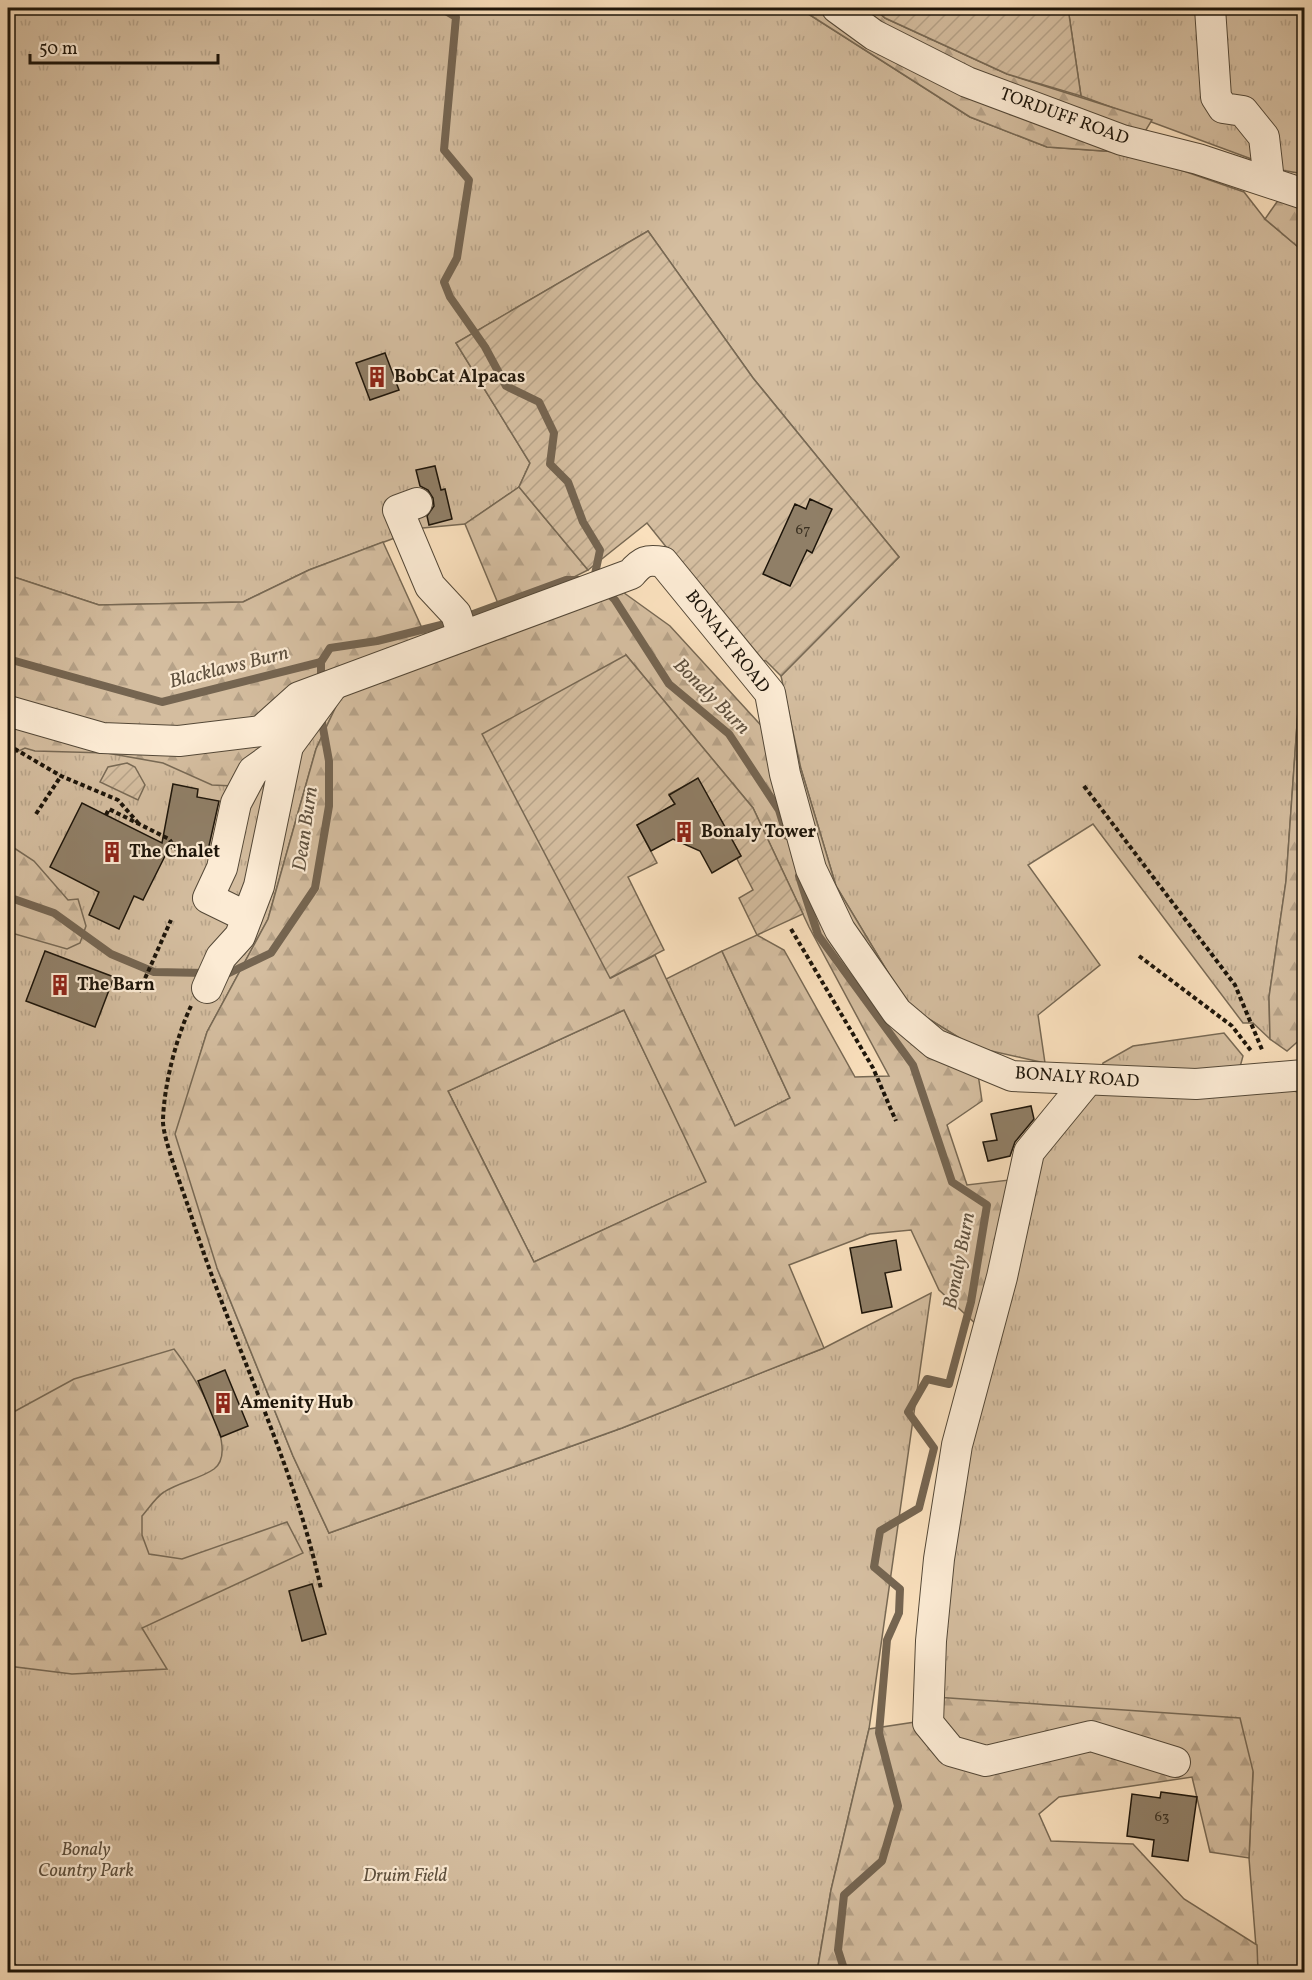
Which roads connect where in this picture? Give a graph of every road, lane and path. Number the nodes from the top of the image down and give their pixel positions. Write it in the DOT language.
graph roads {
  1 [pos="837,8"];
  2 [pos="1210,8"];
  3 [pos="1269,181"];
  4 [pos="1305,194"];
  5 [pos="417,503"];
  6 [pos="463,636"];
  7 [pos="323,694"];
  8 [pos="8,711"];
  9 [pos="8,745"];
  10 [pos="288,746"];
  11 [pos="61,776"];
  12 [pos="1084,786"];
  13 [pos="36,814"];
  14 [pos="106,815"];
  15 [pos="139,824"];
  16 [pos="180,855"];
  17 [pos="247,917"];
  18 [pos="171,920"];
  19 [pos="791,929"];
  20 [pos="1139,956"];
  21 [pos="207,988"];
  22 [pos="139,992"];
  23 [pos="1305,1076"];
  24 [pos="1273,1078"];
  25 [pos="1087,1081"];
  26 [pos="896,1121"];
  27 [pos="321,1590"];
  28 [pos="1174,1762"];
  29 [pos="8,1960"];
  30 [pos="22,1972"];
  1 -- 3 [label="street, TORDUFF ROAD"];
  2 -- 3 [label="street"];
  3 -- 4 [label="street, TORDUFF ROAD"];
  5 -- 6 [label="street"];
  6 -- 7 [label="street, BONALY ROAD"];
  6 -- 25 [label="street, BONALY ROAD"];
  7 -- 8 [label="street, BONALY ROAD"];
  7 -- 10 [label="street"];
  9 -- 11 [label="path"];
  10 -- 17 [label="street"];
  10 -- 17 [label="street"];
  11 -- 13 [label="path"];
  11 -- 15 [label="path"];
  12 -- 24 [label="path"];
  14 -- 15 [label="path"];
  15 -- 16 [label="path"];
  17 -- 21 [label="street"];
  18 -- 22 [label="path"];
  19 -- 26 [label="path"];
  20 -- 24 [label="path"];
  21 -- 27 [label="path"];
  23 -- 24 [label="street, BONALY ROAD"];
  24 -- 25 [label="street, BONALY ROAD"];
  25 -- 28 [label="street"];
  29 -- 30 [label="path"];
}
